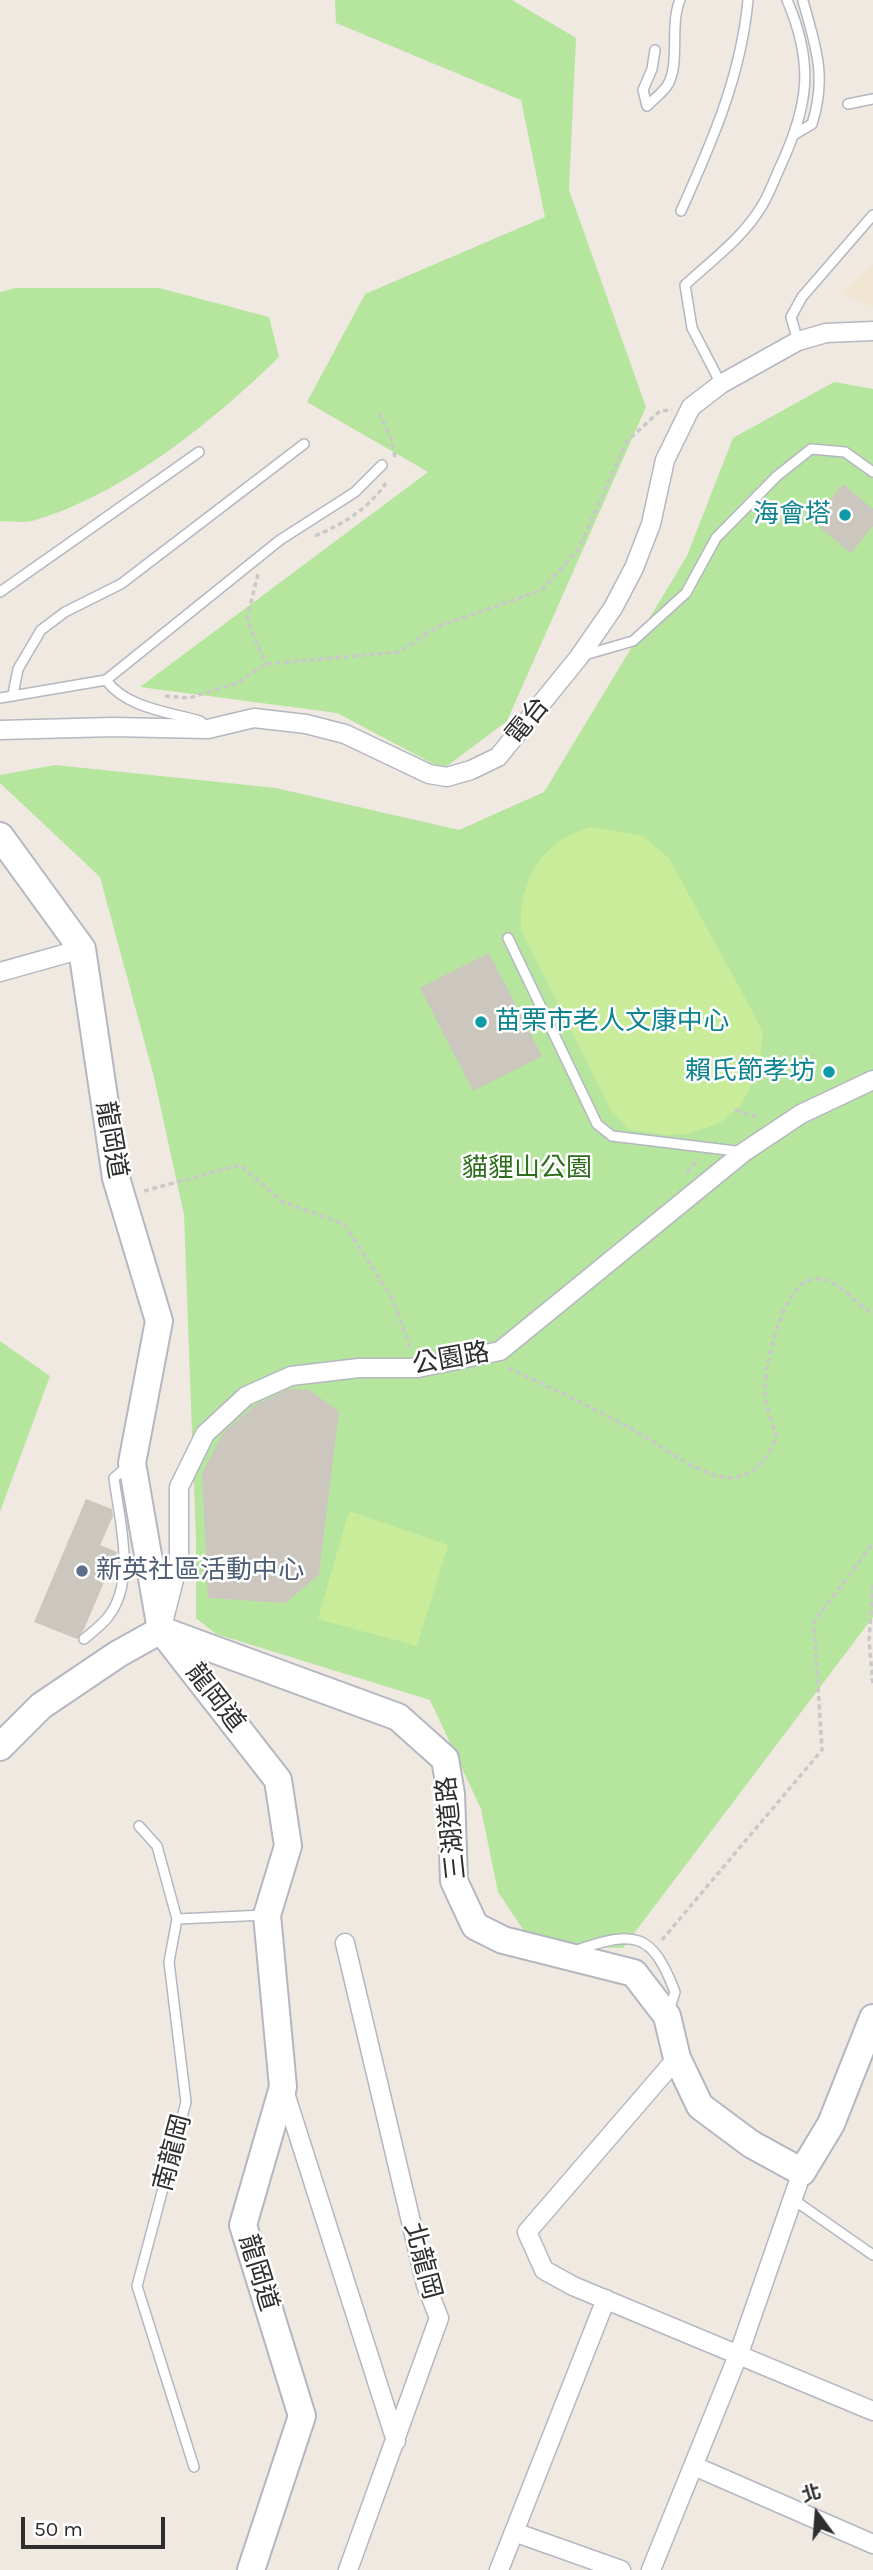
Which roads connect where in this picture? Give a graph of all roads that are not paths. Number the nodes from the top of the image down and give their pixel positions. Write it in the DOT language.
graph roads {
  1 [pos="680,0"];
  2 [pos="748,0"];
  3 [pos="788,0"];
  4 [pos="803,1"];
  5 [pos="655,50"];
  6 [pos="873,99"];
  7 [pos="848,104"];
  8 [pos="795,134"];
  9 [pos="681,211"];
  10 [pos="873,215"];
  11 [pos="873,331"];
  12 [pos="798,341"];
  13 [pos="721,384"];
  14 [pos="304,443"];
  15 [pos="200,452"];
  16 [pos="382,465"];
  17 [pos="873,472"];
  18 [pos="0,592"];
  19 [pos="579,657"];
  20 [pos="106,680"];
  21 [pos="13,694"];
  22 [pos="0,698"];
  23 [pos="208,729"];
  24 [pos="0,730"];
  25 [pos="0,836"];
  26 [pos="508,938"];
  27 [pos="82,949"];
  28 [pos="0,972"];
  29 [pos="873,1080"];
  30 [pos="744,1152"];
  31 [pos="132,1463"];
  32 [pos="161,1630"];
  33 [pos="84,1639"];
  34 [pos="0,1747"];
  35 [pos="139,1826"];
  36 [pos="267,1915"];
  37 [pos="177,1919"];
  38 [pos="345,1943"];
  39 [pos="566,1954"];
  40 [pos="667,2016"];
  41 [pos="873,2018"];
  42 [pos="677,2058"];
  43 [pos="283,2087"];
  44 [pos="803,2172"];
  45 [pos="794,2200"];
  46 [pos="873,2255"];
  47 [pos="606,2299"];
  48 [pos="739,2353"];
  49 [pos="873,2411"];
  50 [pos="396,2441"];
  51 [pos="694,2466"];
  52 [pos="194,2467"];
  53 [pos="514,2532"];
  54 [pos="873,2544"];
  55 [pos="251,2570"];
  56 [pos="348,2570"];
  57 [pos="499,2570"];
  58 [pos="621,2570"];
  59 [pos="651,2570"];
  1 -- 5 [label="lane"];
  2 -- 9 [label="lane"];
  3 -- 8 [label="lane"];
  4 -- 8 [label="lane"];
  6 -- 7 [label="lane"];
  8 -- 13 [label="lane"];
  10 -- 12 [label="lane"];
  11 -- 12 [label="street, 電台"];
  12 -- 13 [label="street, 電台"];
  13 -- 19 [label="street, 電台"];
  14 -- 21 [label="lane"];
  15 -- 18 [label="lane"];
  16 -- 20 [label="lane"];
  17 -- 19 [label="lane"];
  19 -- 23 [label="street, 電台"];
  20 -- 21 [label="lane"];
  20 -- 23 [label="lane"];
  21 -- 22 [label="lane"];
  23 -- 24 [label="street, 電台"];
  25 -- 27 [label="street, 龍岡道"];
  26 -- 30 [label="lane"];
  27 -- 28 [label="street"];
  27 -- 31 [label="street, 龍岡道"];
  29 -- 30 [label="street, 公園路"];
  30 -- 32 [label="street, 公園路"];
  31 -- 32 [label="street, 龍岡道"];
  31 -- 33 [label="lane"];
  32 -- 34 [label="street"];
  32 -- 36 [label="street, 龍岡道"];
  32 -- 39 [label="street, 三湖道路"];
  35 -- 37 [label="lane"];
  36 -- 37 [label="lane"];
  36 -- 43 [label="street, 龍岡道"];
  37 -- 52 [label="lane, 南龍岡"];
  38 -- 50 [label="street, 北龍岡"];
  39 -- 40 [label="street, 三湖道路"];
  39 -- 40 [label="lane"];
  40 -- 42 [label="street, 三湖道路"];
  41 -- 44 [label="street"];
  42 -- 44 [label="street, 三湖道路"];
  42 -- 47 [label="street"];
  43 -- 50 [label="street"];
  43 -- 55 [label="street, 龍岡道"];
  44 -- 45 [label="street"];
  45 -- 46 [label="lane"];
  45 -- 48 [label="street"];
  47 -- 48 [label="street"];
  47 -- 53 [label="street"];
  48 -- 49 [label="street"];
  48 -- 51 [label="street"];
  50 -- 56 [label="street, 北龍岡"];
  51 -- 54 [label="street"];
  51 -- 59 [label="street"];
  53 -- 57 [label="street"];
  53 -- 58 [label="street"];
}
